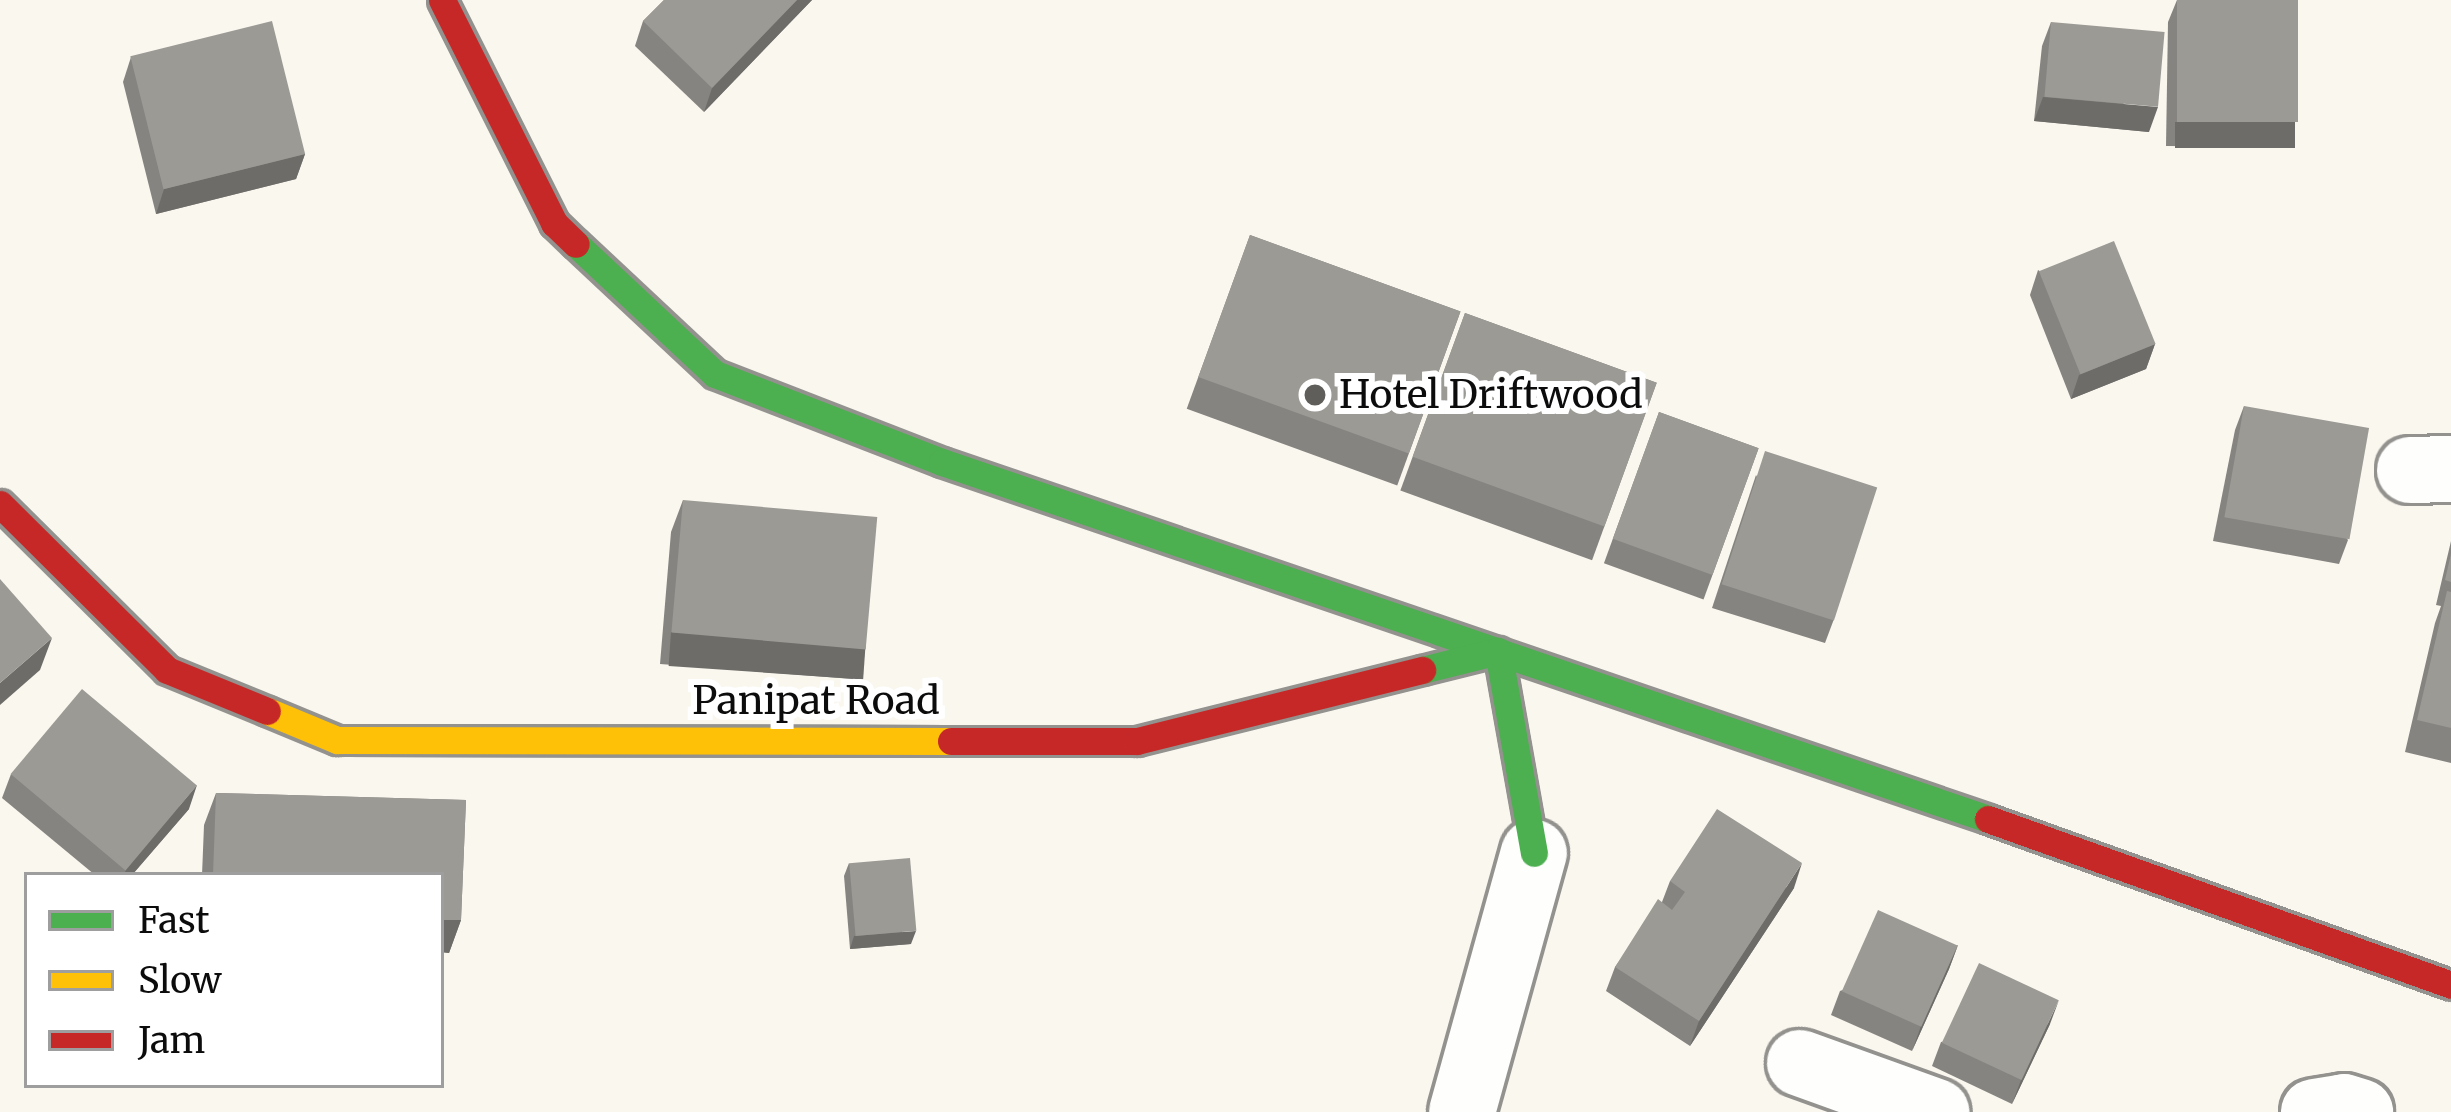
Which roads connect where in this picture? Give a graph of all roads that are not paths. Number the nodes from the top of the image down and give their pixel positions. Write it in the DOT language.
graph roads {
  1 [pos="442,0"];
  2 [pos="0,504"];
  3 [pos="1498,651"];
  4 [pos="1534,853"];
  5 [pos="2451,985"];
  6 [pos="1800,1064"];
  7 [pos="1462,1112"];
  8 [pos="1936,1112"];
  9 [pos="2314,1112"];
  10 [pos="2360,1112"];
  1 -- 3 [label="main road"];
  2 -- 3 [label="main road, Panipat Road"];
  3 -- 4 [label="main road"];
  3 -- 5 [label="main road"];
  4 -- 7 [label="street"];
  6 -- 8 [label="street"];
  9 -- 10 [label="street"];
}
